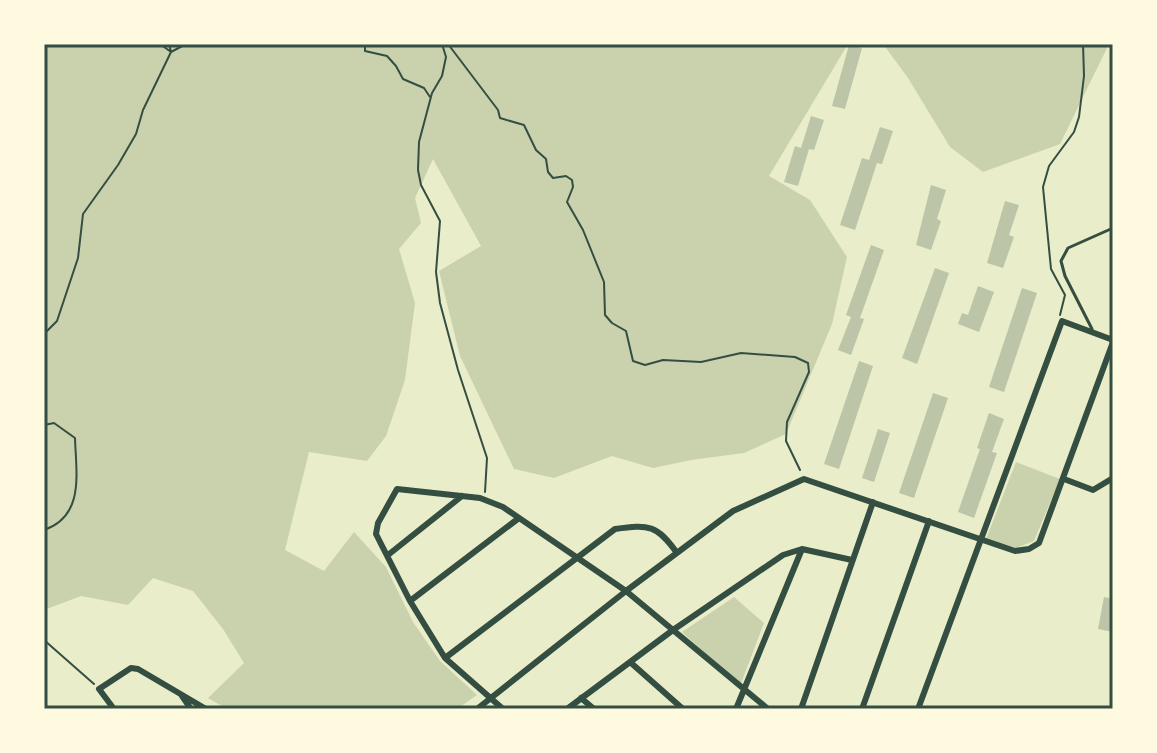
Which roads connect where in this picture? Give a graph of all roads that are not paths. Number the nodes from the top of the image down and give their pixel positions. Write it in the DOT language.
graph roads {
  1 [pos="1113,228"];
  2 [pos="1093,332"];
  3 [pos="1113,341"];
  4 [pos="1113,478"];
  5 [pos="1064,479"];
  6 [pos="462,496"];
  7 [pos="873,502"];
  8 [pos="519,518"];
  9 [pos="929,521"];
  10 [pos="981,540"];
  11 [pos="802,549"];
  12 [pos="677,553"];
  13 [pos="388,555"];
  14 [pos="579,558"];
  15 [pos="852,560"];
  16 [pos="626,591"];
  17 [pos="410,601"];
  18 [pos="673,630"];
  19 [pos="445,658"];
  20 [pos="630,662"];
  21 [pos="744,689"];
  22 [pos="181,694"];
  23 [pos="581,698"];
  24 [pos="491,699"];
  25 [pos="114,709"];
  26 [pos="191,709"];
  27 [pos="206,709"];
  28 [pos="477,709"];
  29 [pos="503,709"];
  30 [pos="567,709"];
  31 [pos="594,709"];
  32 [pos="683,709"];
  33 [pos="736,709"];
  34 [pos="768,709"];
  35 [pos="801,709"];
  36 [pos="862,709"];
  37 [pos="918,709"];
  1 -- 2 [label="lane"];
  2 -- 3 [label="street"];
  2 -- 10 [label="street"];
  3 -- 5 [label="street"];
  4 -- 5 [label="street"];
  5 -- 10 [label="street"];
  6 -- 8 [label="street"];
  6 -- 13 [label="street"];
  6 -- 13 [label="street"];
  7 -- 9 [label="street"];
  7 -- 12 [label="street"];
  7 -- 15 [label="street"];
  8 -- 14 [label="street"];
  8 -- 17 [label="street"];
  9 -- 10 [label="street"];
  9 -- 36 [label="street"];
  10 -- 37 [label="street"];
  11 -- 15 [label="street"];
  11 -- 18 [label="street"];
  11 -- 21 [label="street"];
  12 -- 14 [label="street"];
  12 -- 16 [label="street"];
  13 -- 17 [label="street"];
  14 -- 16 [label="street"];
  14 -- 19 [label="street"];
  15 -- 35 [label="street"];
  16 -- 18 [label="street"];
  16 -- 24 [label="street"];
  17 -- 19 [label="street"];
  18 -- 20 [label="street"];
  18 -- 21 [label="street"];
  19 -- 24 [label="street"];
  20 -- 23 [label="street"];
  20 -- 32 [label="street"];
  21 -- 33 [label="street"];
  21 -- 34 [label="street"];
  22 -- 25 [label="street"];
  22 -- 26 [label="street"];
  22 -- 27 [label="street"];
  23 -- 30 [label="street"];
  23 -- 31 [label="street"];
  24 -- 28 [label="street"];
  24 -- 29 [label="street"];
}
